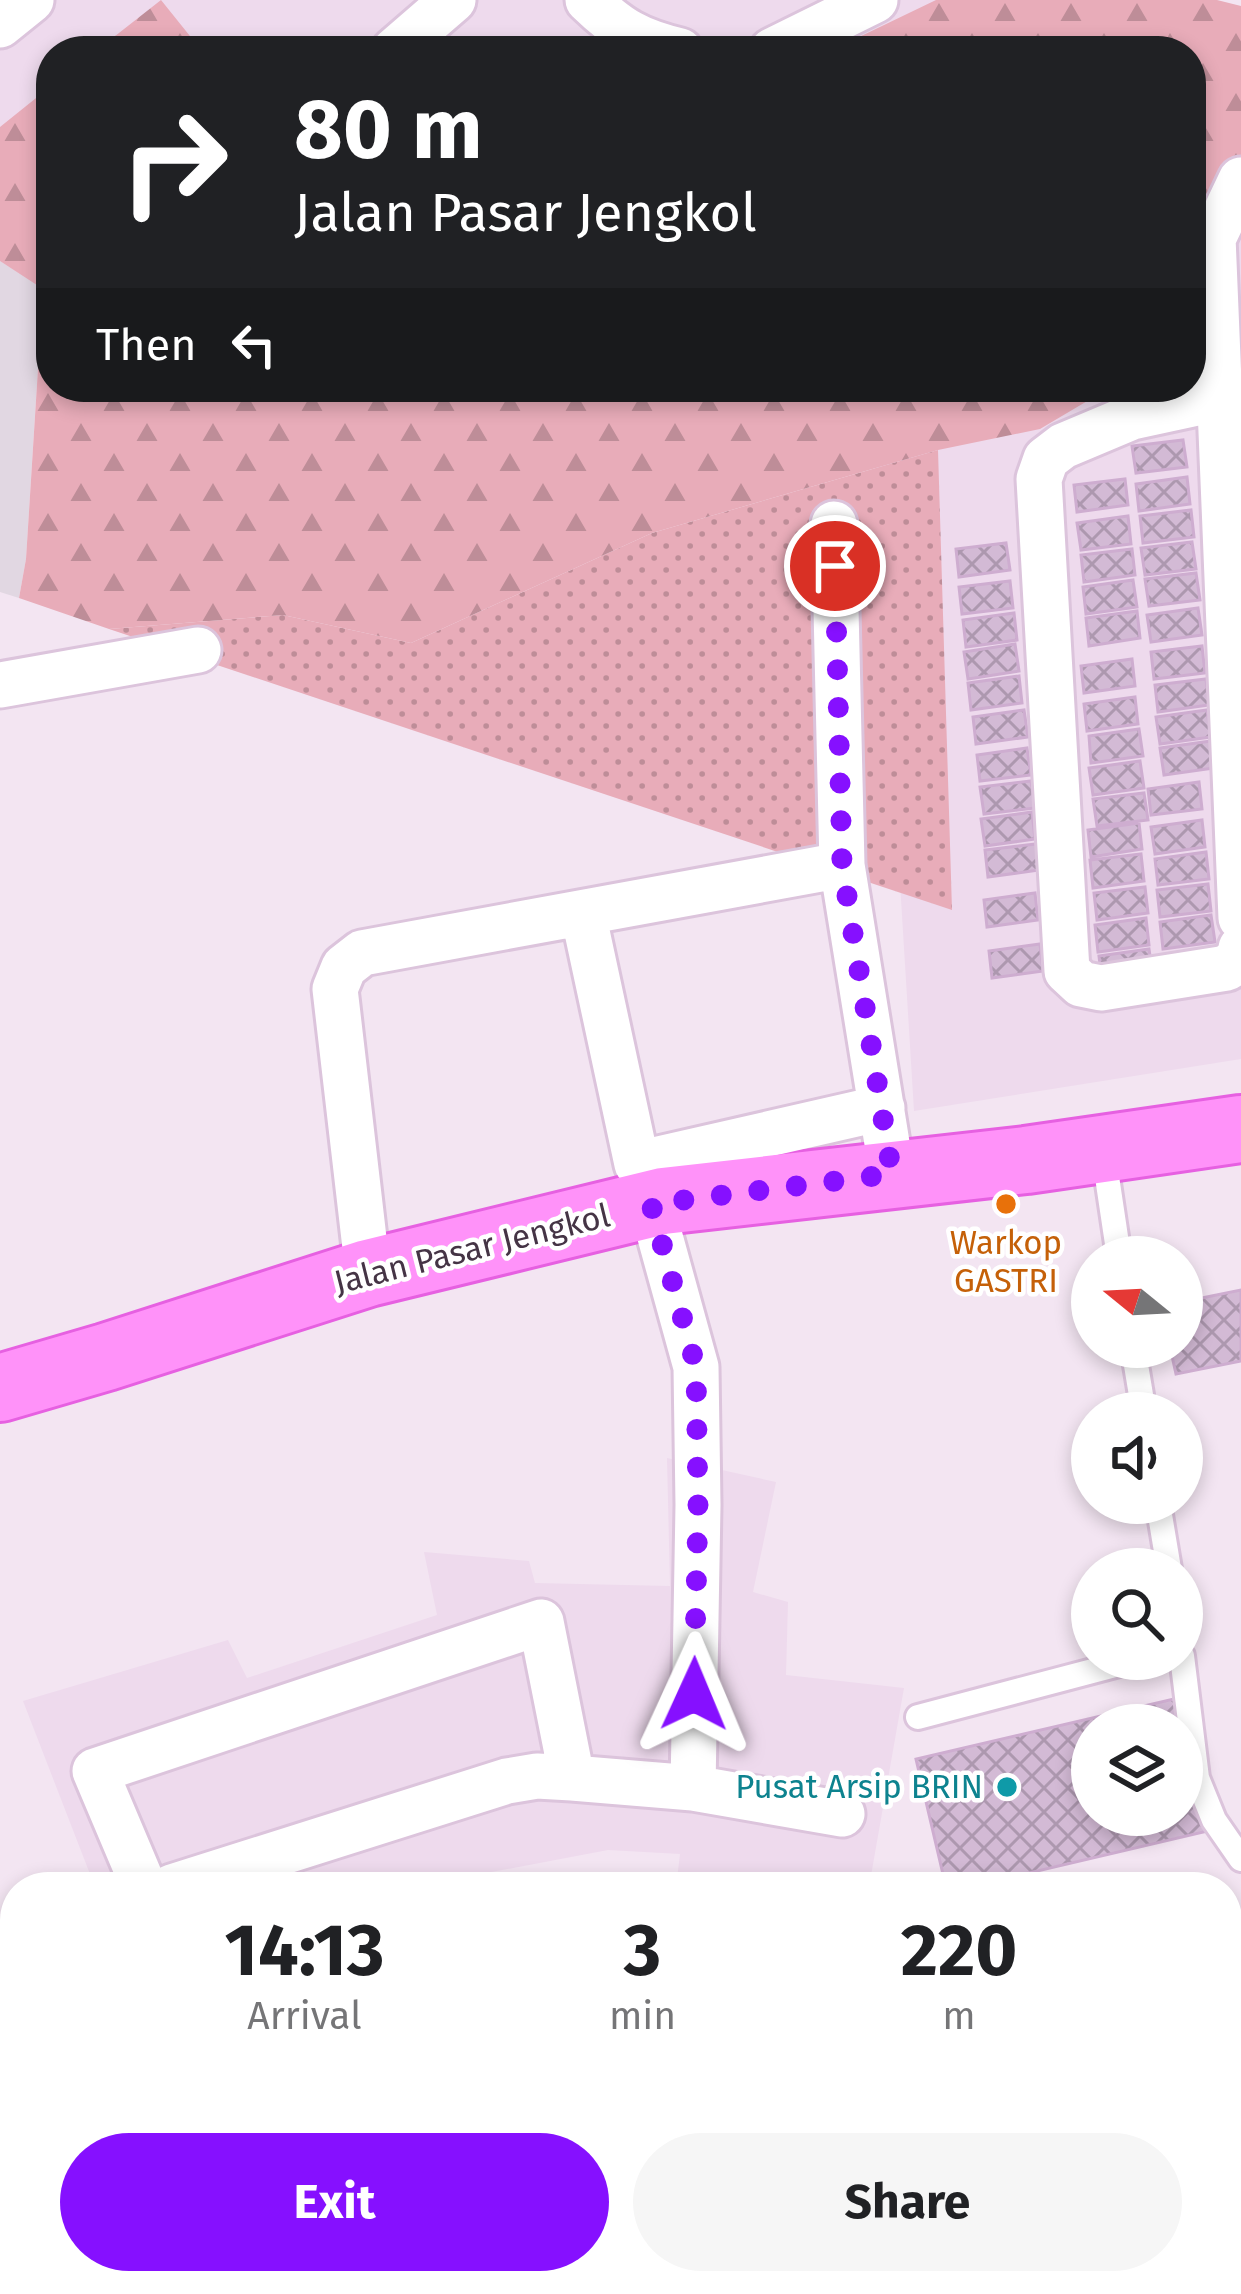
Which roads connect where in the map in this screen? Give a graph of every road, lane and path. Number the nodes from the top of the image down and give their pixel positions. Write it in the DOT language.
graph roads {
  1 [pos="32,0"];
  2 [pos="453,0"];
  3 [pos="588,0"];
  4 [pos="874,0"];
  5 [pos="0,26"];
  6 [pos="411,36"];
  7 [pos="638,36"];
  8 [pos="805,36"];
  9 [pos="1241,180"];
  10 [pos="1213,238"];
  11 [pos="1206,253"];
  12 [pos="1220,398"];
  13 [pos="1206,399"];
  14 [pos="1138,402"];
  15 [pos="834,524"];
  16 [pos="198,650"];
  17 [pos="0,685"];
  18 [pos="842,865"];
  19 [pos="583,913"];
  20 [pos="1241,918"];
  21 [pos="1241,947"];
  22 [pos="882,1108"];
  23 [pos="1241,1129"];
  24 [pos="1102,1148"];
  25 [pos="892,1174"];
  26 [pos="651,1204"];
  27 [pos="1116,1236"];
  28 [pos="368,1273"];
  29 [pos="0,1388"];
  30 [pos="1071,1677"];
  31 [pos="1185,1680"];
  32 [pos="918,1717"];
  33 [pos="572,1778"];
  34 [pos="693,1788"];
  35 [pos="842,1814"];
  36 [pos="1241,1859"];
  37 [pos="138,1872"];
  38 [pos="219,1872"];
  1 -- 5 [label="street"];
  2 -- 6 [label="street"];
  3 -- 7 [label="street"];
  4 -- 8 [label="street"];
  9 -- 10 [label="street"];
  10 -- 11 [label="street"];
  10 -- 12 [label="street"];
  12 -- 13 [label="street"];
  12 -- 20 [label="street"];
  14 -- 21 [label="street"];
  15 -- 18 [label="street"];
  16 -- 17 [label="street"];
  18 -- 19 [label="street"];
  18 -- 22 [label="street"];
  19 -- 22 [label="street"];
  19 -- 28 [label="street"];
  22 -- 25 [label="street"];
  23 -- 24 [label="main road, Jalan Pasar Jengkol"];
  24 -- 25 [label="main road, Jalan Pasar Jengkol"];
  24 -- 27 [label="lane"];
  25 -- 26 [label="main road, Jalan Pasar Jengkol"];
  26 -- 28 [label="main road, Jalan Pasar Jengkol"];
  26 -- 34 [label="street"];
  28 -- 29 [label="main road, Jalan Pasar Jengkol"];
  30 -- 32 [label="lane"];
  31 -- 36 [label="lane"];
  33 -- 34 [label="street"];
  33 -- 37 [label="street"];
  33 -- 38 [label="street"];
  34 -- 35 [label="street"];
}
